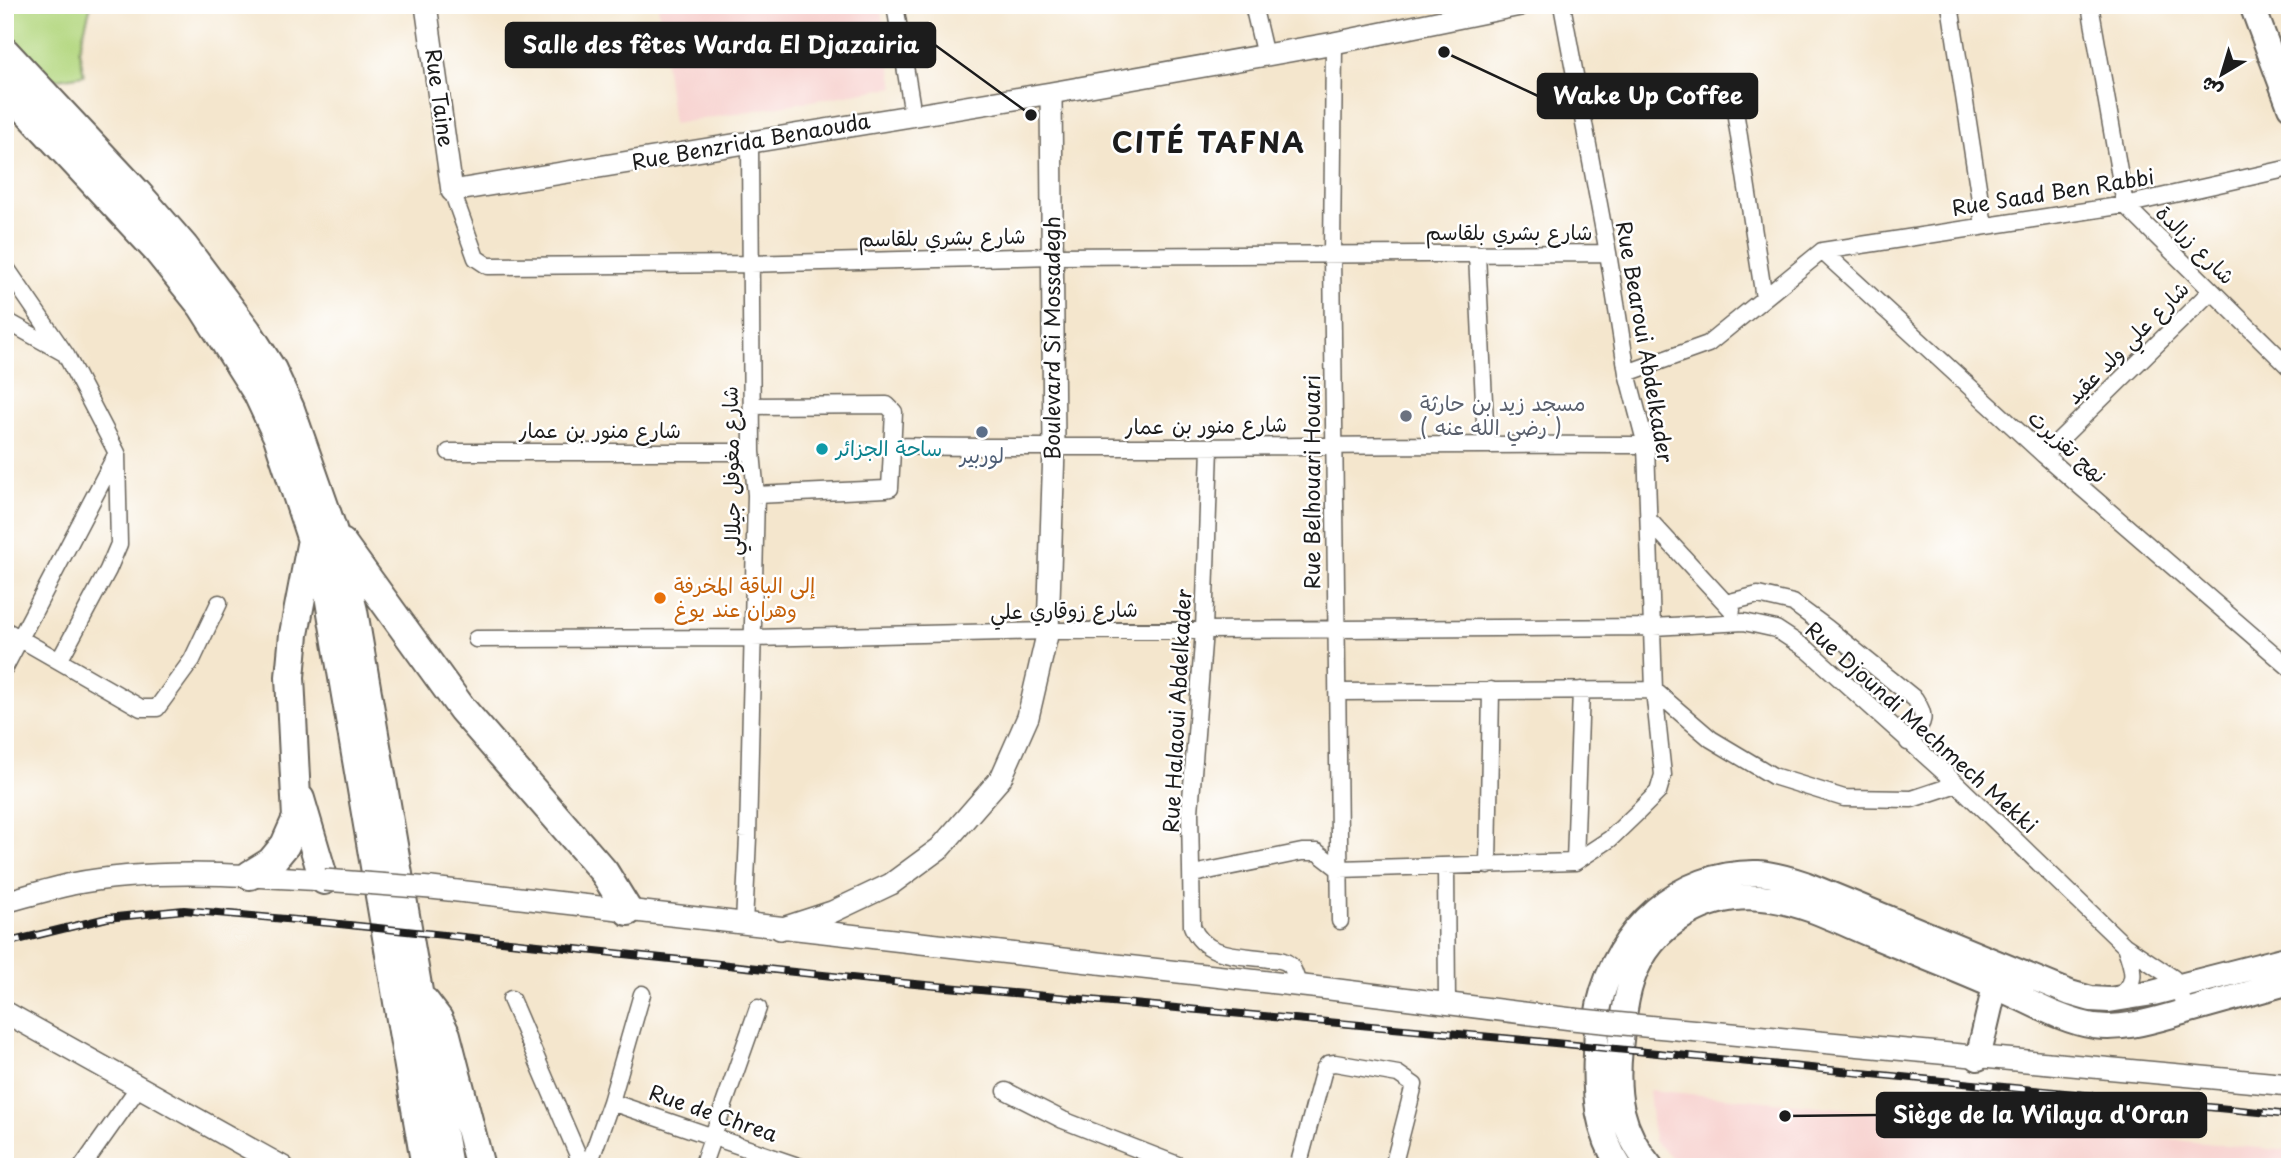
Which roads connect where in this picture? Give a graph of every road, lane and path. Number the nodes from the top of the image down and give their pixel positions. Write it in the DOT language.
graph roads {
  1 [pos="426,5"];
  2 [pos="895,5"];
  3 [pos="1253,5"];
  4 [pos="1520,5"];
  5 [pos="1562,5"];
  6 [pos="1950,5"];
  7 [pos="2091,5"];
  8 [pos="2252,5"];
  9 [pos="1334,43"];
  10 [pos="5,52"];
  11 [pos="1265,56"];
  12 [pos="5,87"];
  13 [pos="1051,93"];
  14 [pos="2290,107"];
  15 [pos="914,115"];
  16 [pos="1736,117"];
  17 [pos="750,144"];
  18 [pos="2290,168"];
  19 [pos="452,191"];
  20 [pos="2125,205"];
  21 [pos="1983,226"];
  22 [pos="1822,251"];
  23 [pos="1608,253"];
  24 [pos="1332,254"];
  25 [pos="1477,254"];
  26 [pos="1054,256"];
  27 [pos="749,264"];
  28 [pos="5,266"];
  29 [pos="2211,291"];
  30 [pos="1764,298"];
  31 [pos="5,320"];
  32 [pos="66,355"];
  33 [pos="2290,368"];
  34 [pos="1627,373"];
  35 [pos="752,405"];
  36 [pos="1486,444"];
  37 [pos="1646,444"];
  38 [pos="893,446"];
  39 [pos="1335,446"];
  40 [pos="1210,447"];
  41 [pos="1054,449"];
  42 [pos="449,452"];
  43 [pos="752,452"];
  44 [pos="117,453"];
  45 [pos="2044,455"];
  46 [pos="756,495"];
  47 [pos="1649,520"];
  48 [pos="322,534"];
  49 [pos="219,603"];
  50 [pos="1726,603"];
  51 [pos="1744,622"];
  52 [pos="1653,627"];
  53 [pos="1335,629"];
  54 [pos="5,630"];
  55 [pos="1204,630"];
  56 [pos="1048,631"];
  57 [pos="752,638"];
  58 [pos="21,639"];
  59 [pos="476,639"];
  60 [pos="59,661"];
  61 [pos="5,667"];
  62 [pos="2290,668"];
  63 [pos="1491,690"];
  64 [pos="1581,690"];
  65 [pos="1654,690"];
  66 [pos="1338,692"];
  67 [pos="1908,742"];
  68 [pos="296,783"];
  69 [pos="1957,784"];
  70 [pos="1575,862"];
  71 [pos="1488,866"];
  72 [pos="1446,867"];
  73 [pos="1339,869"];
  74 [pos="1193,874"];
  75 [pos="250,876"];
  76 [pos="324,880"];
  77 [pos="5,902"];
  78 [pos="628,911"];
  79 [pos="1340,921"];
  80 [pos="744,924"];
  81 [pos="780,929"];
  82 [pos="2125,947"];
  83 [pos="2290,958"];
  84 [pos="2290,982"];
  85 [pos="1298,986"];
  86 [pos="1995,986"];
  87 [pos="419,994"];
  88 [pos="642,994"];
  89 [pos="510,999"];
  90 [pos="2182,999"];
  91 [pos="2109,1000"];
  92 [pos="1447,1004"];
  93 [pos="758,1008"];
  94 [pos="5,1012"];
  95 [pos="1978,1058"];
  96 [pos="140,1085"];
  97 [pos="2290,1086"];
  98 [pos="1006,1091"];
  99 [pos="611,1102"];
  100 [pos="713,1137"];
  101 [pos="82,1167"];
  102 [pos="283,1167"];
  103 [pos="426,1167"];
  104 [pos="448,1167"];
  105 [pos="480,1167"];
  106 [pos="586,1167"];
  107 [pos="702,1167"];
  108 [pos="802,1167"];
  109 [pos="1182,1167"];
  110 [pos="1298,1167"];
  111 [pos="1393,1167"];
  112 [pos="1620,1167"];
  113 [pos="1651,1167"];
  1 -- 19 [label="main road, Rue Taine"];
  2 -- 15 [label="street"];
  3 -- 11 [label="street"];
  4 -- 9 [label="main road"];
  5 -- 23 [label="street, Rue Bearoui Abdelkader"];
  6 -- 21 [label="street"];
  7 -- 20 [label="street, شارع زرالدة"];
  8 -- 14 [label="main road"];
  9 -- 11 [label="main road"];
  9 -- 24 [label="street, Rue Belhouari Houari"];
  10 -- 48 [label="highway"];
  11 -- 13 [label="main road"];
  12 -- 48 [label="highway"];
  13 -- 15 [label="main road, Rue Benzrida Benaouda"];
  13 -- 26 [label="main road, Boulevard Si Mossadegh"];
  15 -- 17 [label="main road, Rue Benzrida Benaouda"];
  16 -- 30 [label="street"];
  17 -- 19 [label="main road, Rue Benzrida Benaouda"];
  17 -- 27 [label="street, شارع مغوفل جيلالي"];
  18 -- 20 [label="street, Rue Saad Ben Rabbi"];
  19 -- 27 [label="street, شارع بشري بلقاسم"];
  20 -- 21 [label="street, Rue Saad Ben Rabbi"];
  20 -- 29 [label="street, شارع زرالدة"];
  21 -- 22 [label="street, Rue Saad Ben Rabbi"];
  22 -- 30 [label="street"];
  22 -- 45 [label="street, نهج تقزيرت"];
  23 -- 25 [label="street, شارع بشري بلقاسم"];
  23 -- 34 [label="street, Rue Bearoui Abdelkader"];
  24 -- 25 [label="street, شارع بشري بلقاسم"];
  24 -- 26 [label="street, شارع بشري بلقاسم"];
  24 -- 39 [label="street, Rue Belhouari Houari"];
  25 -- 36 [label="street"];
  26 -- 27 [label="street, شارع بشري بلقاسم"];
  26 -- 41 [label="main road, Boulevard Si Mossadegh"];
  27 -- 35 [label="street, شارع مغوفل جيلالي"];
  28 -- 32 [label="street"];
  29 -- 33 [label="street, شارع زرالدة"];
  29 -- 45 [label="street, شارع علي ولد عقيد"];
  30 -- 34 [label="street"];
  31 -- 32 [label="street"];
  32 -- 44 [label="street"];
  34 -- 37 [label="street, Rue Bearoui Abdelkader"];
  35 -- 38 [label="street"];
  35 -- 43 [label="street, شارع مغوفل جيلالي"];
  36 -- 37 [label="street, شارع منور بن عمار"];
  36 -- 39 [label="street, شارع منور بن عمار"];
  37 -- 47 [label="street, Rue Bearoui Abdelkader"];
  38 -- 41 [label="street, شارع منور بن عمار"];
  38 -- 46 [label="street"];
  39 -- 40 [label="street, شارع منور بن عمار"];
  39 -- 53 [label="street, Rue Belhouari Houari"];
  40 -- 41 [label="street, شارع منور بن عمار"];
  40 -- 55 [label="street, Rue Halaoui Abdelkader"];
  41 -- 56 [label="main road, Boulevard Si Mossadegh"];
  42 -- 43 [label="street, شارع منور بن عمار"];
  43 -- 46 [label="street, شارع مغوفل جيلالي"];
  44 -- 58 [label="street"];
  44 -- 60 [label="street"];
  45 -- 62 [label="street, نهج تقزيرت"];
  46 -- 57 [label="street, شارع مغوفل جيلالي"];
  47 -- 50 [label="street"];
  47 -- 52 [label="street, Rue Bearoui Abdelkader"];
  48 -- 68 [label="highway"];
  48 -- 78 [label="highway"];
  48 -- 87 [label="highway"];
  48 -- 103 [label="highway"];
  49 -- 60 [label="street"];
  50 -- 51 [label="street"];
  50 -- 67 [label="street"];
  51 -- 52 [label="street, Rue Djoundi Mechmech Mekki"];
  51 -- 67 [label="street, Rue Djoundi Mechmech Mekki"];
  52 -- 53 [label="street, شارع زوقاري علي"];
  52 -- 65 [label="street, Rue Bearoui Abdelkader"];
  53 -- 55 [label="street, شارع زوقاري علي"];
  53 -- 66 [label="street, Rue Belhouari Houari"];
  54 -- 58 [label="street"];
  55 -- 56 [label="street, شارع زوقاري علي"];
  55 -- 74 [label="street, Rue Halaoui Abdelkader"];
  56 -- 57 [label="street, شارع زوقاري علي"];
  56 -- 81 [label="main road, Boulevard Si Mossadegh"];
  57 -- 59 [label="street, شارع زوقاري علي"];
  57 -- 80 [label="street, شارع مغوفل جيلالي"];
  58 -- 60 [label="street"];
  58 -- 61 [label="street"];
  63 -- 64 [label="street"];
  63 -- 66 [label="street"];
  63 -- 71 [label="street"];
  64 -- 65 [label="street"];
  64 -- 70 [label="street"];
  65 -- 69 [label="street"];
  65 -- 70 [label="street, Rue Bearoui Abdelkader"];
  66 -- 73 [label="street, Rue Belhouari Houari"];
  67 -- 69 [label="street, Rue Djoundi Mechmech Mekki"];
  68 -- 75 [label="highway"];
  68 -- 76 [label="highway"];
  69 -- 82 [label="street, Rue Djoundi Mechmech Mekki"];
  70 -- 71 [label="street"];
  71 -- 72 [label="street"];
  72 -- 73 [label="street"];
  72 -- 92 [label="street"];
  73 -- 74 [label="street"];
  73 -- 79 [label="street, Rue Belhouari Houari"];
  74 -- 85 [label="street, Rue Halaoui Abdelkader"];
  75 -- 76 [label="main road"];
  75 -- 77 [label="main road"];
  76 -- 78 [label="main road, bridge"];
  78 -- 80 [label="main road"];
  80 -- 81 [label="main road"];
  81 -- 85 [label="main road"];
  82 -- 90 [label="street, Rue Djoundi Mechmech Mekki"];
  82 -- 91 [label="street"];
  83 -- 90 [label="main road"];
  84 -- 90 [label="main road"];
  85 -- 92 [label="main road"];
  86 -- 90 [label="main road"];
  86 -- 95 [label="main road"];
  86 -- 113 [label="main road"];
  87 -- 104 [label="highway"];
  87 -- 105 [label="highway"];
  88 -- 99 [label="street"];
  89 -- 106 [label="street"];
  90 -- 91 [label="main road"];
  91 -- 112 [label="main road"];
  92 -- 95 [label="main road, bridge"];
  93 -- 100 [label="street"];
  94 -- 96 [label="main road"];
  95 -- 97 [label="main road"];
  96 -- 101 [label="street"];
  96 -- 102 [label="main road"];
  98 -- 109 [label="street"];
  99 -- 100 [label="street, Rue de Chrea"];
  99 -- 106 [label="street"];
  100 -- 107 [label="street"];
  100 -- 108 [label="street, Rue de Chrea"];
  110 -- 111 [label="street"];
}
